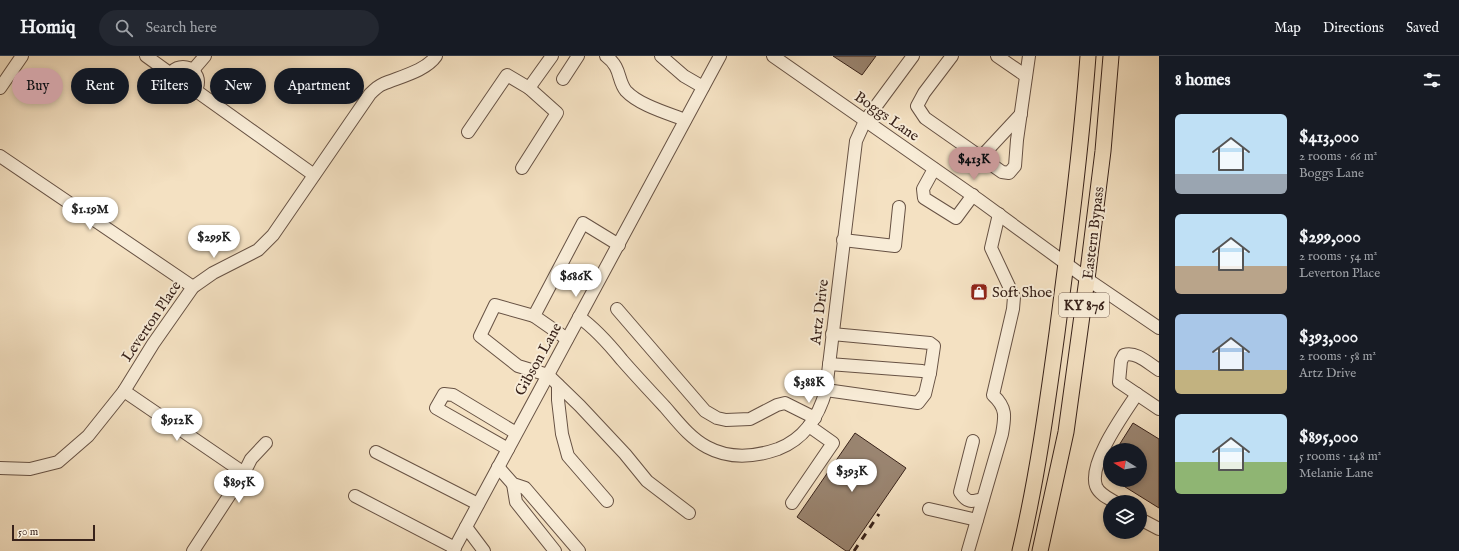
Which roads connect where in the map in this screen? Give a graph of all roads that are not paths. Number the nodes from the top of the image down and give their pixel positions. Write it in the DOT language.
graph roads {
  1 [pos="22,56"];
  2 [pos="146,56"];
  3 [pos="205,56"];
  4 [pos="436,56"];
  5 [pos="552,56"];
  6 [pos="578,56"];
  7 [pos="606,56"];
  8 [pos="660,56"];
  9 [pos="720,56"];
  10 [pos="773,56"];
  11 [pos="913,56"];
  12 [pos="952,56"];
  13 [pos="997,56"];
  14 [pos="1029,56"];
  15 [pos="1088,56"];
  16 [pos="1111,56"];
  17 [pos="163,68"];
  18 [pos="195,68"];
  19 [pos="1026,76"];
  20 [pos="562,79"];
  21 [pos="703,87"];
  22 [pos="0,88"];
  23 [pos="528,88"];
  24 [pos="202,95"];
  25 [pos="1021,114"];
  26 [pos="685,120"];
  27 [pos="865,121"];
  28 [pos="468,132"];
  29 [pos="0,156"];
  30 [pos="981,157"];
  31 [pos="522,168"];
  32 [pos="934,169"];
  33 [pos="314,175"];
  34 [pos="973,195"];
  35 [pos="899,207"];
  36 [pos="999,214"];
  37 [pos="843,240"];
  38 [pos="619,245"];
  39 [pos="1066,263"];
  40 [pos="1087,279"];
  41 [pos="193,287"];
  42 [pos="617,309"];
  43 [pos="534,316"];
  44 [pos="579,317"];
  45 [pos="1159,328"];
  46 [pos="832,334"];
  47 [pos="567,339"];
  48 [pos="829,364"];
  49 [pos="1159,370"];
  50 [pos="930,373"];
  51 [pos="548,375"];
  52 [pos="558,385"];
  53 [pos="124,390"];
  54 [pos="826,390"];
  55 [pos="1137,394"];
  56 [pos="1159,409"];
  57 [pos="812,422"];
  58 [pos="516,433"];
  59 [pos="974,441"];
  60 [pos="266,442"];
  61 [pos="508,449"];
  62 [pos="376,452"];
  63 [pos="498,467"];
  64 [pos="0,468"];
  65 [pos="244,473"];
  66 [pos="514,484"];
  67 [pos="1104,495"];
  68 [pos="355,496"];
  69 [pos="982,499"];
  70 [pos="607,501"];
  71 [pos="792,503"];
  72 [pos="478,504"];
  73 [pos="929,509"];
  74 [pos="689,513"];
  75 [pos="977,520"];
  76 [pos="1147,523"];
  77 [pos="466,527"];
  78 [pos="1159,529"];
  79 [pos="454,550"];
  80 [pos="193,551"];
  81 [pos="484,551"];
  82 [pos="555,551"];
  83 [pos="579,551"];
  84 [pos="968,551"];
  85 [pos="1020,551"];
  86 [pos="1040,551"];
  1 -- 22 [label="street"];
  2 -- 17 [label="street"];
  3 -- 18 [label="street"];
  4 -- 33 [label="street, Leverton Place"];
  5 -- 23 [label="street"];
  6 -- 20 [label="street"];
  7 -- 26 [label="street"];
  8 -- 21 [label="street"];
  9 -- 21 [label="street, Gibson Lane"];
  10 -- 27 [label="street, Boggs Lane"];
  11 -- 27 [label="street, Artz Drive"];
  12 -- 30 [label="street"];
  13 -- 19 [label="street"];
  14 -- 19 [label="street"];
  15 -- 39 [label="main road, Eastern Bypass / KY 876"];
  16 -- 40 [label="main road, Eastern Bypass / KY 876"];
  19 -- 25 [label="street"];
  21 -- 26 [label="street, Gibson Lane"];
  23 -- 28 [label="street"];
  23 -- 31 [label="street"];
  24 -- 33 [label="street"];
  25 -- 30 [label="street"];
  25 -- 30 [label="street"];
  26 -- 38 [label="street, Gibson Lane"];
  27 -- 32 [label="street, Boggs Lane"];
  27 -- 37 [label="street, Artz Drive"];
  29 -- 41 [label="street"];
  32 -- 34 [label="street, Boggs Lane"];
  32 -- 34 [label="street"];
  33 -- 41 [label="street, Leverton Place"];
  34 -- 36 [label="street, Boggs Lane"];
  35 -- 37 [label="street"];
  36 -- 39 [label="street, Boggs Lane"];
  36 -- 69 [label="street"];
  37 -- 46 [label="street, Artz Drive"];
  38 -- 43 [label="street"];
  38 -- 44 [label="street, Gibson Lane"];
  39 -- 40 [label="street, Boggs Lane"];
  39 -- 85 [label="main road, Eastern Bypass / KY 876"];
  40 -- 45 [label="street, Boggs Lane"];
  40 -- 86 [label="main road, Eastern Bypass / KY 876"];
  41 -- 53 [label="street, Leverton Place"];
  42 -- 57 [label="street"];
  43 -- 47 [label="street"];
  43 -- 51 [label="street"];
  44 -- 47 [label="street, Gibson Lane"];
  44 -- 57 [label="street, Artz Drive"];
  46 -- 48 [label="street, Artz Drive"];
  46 -- 50 [label="street"];
  47 -- 51 [label="street, Gibson Lane"];
  48 -- 50 [label="street"];
  48 -- 54 [label="street, Artz Drive"];
  49 -- 55 [label="street"];
  50 -- 54 [label="street"];
  51 -- 52 [label="street"];
  51 -- 58 [label="street, Gibson Lane"];
  52 -- 70 [label="street"];
  52 -- 74 [label="street"];
  53 -- 64 [label="street, Leverton Place"];
  53 -- 65 [label="street"];
  54 -- 57 [label="street, Artz Drive"];
  55 -- 56 [label="street"];
  55 -- 67 [label="street"];
  57 -- 71 [label="street"];
  58 -- 61 [label="street, Gibson Lane"];
  58 -- 61 [label="street"];
  59 -- 69 [label="street"];
  60 -- 65 [label="street"];
  61 -- 63 [label="street, Gibson Lane"];
  62 -- 72 [label="street"];
  63 -- 66 [label="street"];
  63 -- 72 [label="street, Gibson Lane"];
  65 -- 80 [label="street"];
  66 -- 82 [label="street"];
  66 -- 83 [label="street"];
  68 -- 79 [label="street"];
  69 -- 75 [label="street"];
  72 -- 77 [label="street, Gibson Lane"];
  73 -- 75 [label="street"];
  75 -- 84 [label="street"];
  76 -- 78 [label="street"];
  77 -- 79 [label="street, Gibson Lane"];
  77 -- 81 [label="street"];
}
